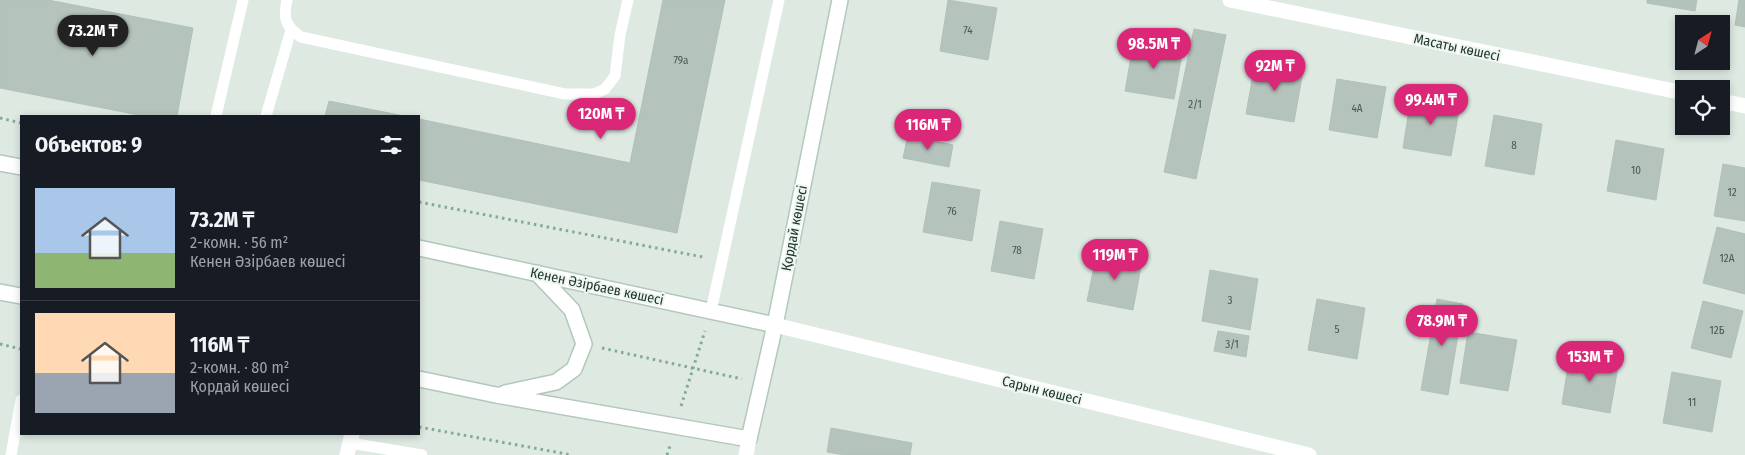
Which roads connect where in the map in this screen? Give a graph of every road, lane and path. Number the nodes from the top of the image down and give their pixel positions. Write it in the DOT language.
graph roads {
  1 [pos="287,0"];
  2 [pos="628,0"];
  3 [pos="779,0"];
  4 [pos="840,0"];
  5 [pos="1230,0"];
  6 [pos="238,1"];
  7 [pos="291,30"];
  8 [pos="1675,92"];
  9 [pos="1730,103"];
  10 [pos="1745,106"];
  11 [pos="216,115"];
  12 [pos="266,115"];
  13 [pos="0,118"];
  14 [pos="20,122"];
  15 [pos="0,162"];
  16 [pos="20,167"];
  17 [pos="420,202"];
  18 [pos="420,248"];
  19 [pos="722,261"];
  20 [pos="537,273"];
  21 [pos="0,292"];
  22 [pos="20,296"];
  23 [pos="711,311"];
  24 [pos="775,325"];
  25 [pos="0,344"];
  26 [pos="584,344"];
  27 [pos="20,349"];
  28 [pos="692,369"];
  29 [pos="420,379"];
  30 [pos="762,384"];
  31 [pos="496,395"];
  32 [pos="20,406"];
  33 [pos="676,426"];
  34 [pos="420,427"];
  35 [pos="749,439"];
  36 [pos="350,444"];
  37 [pos="11,455"];
  38 [pos="422,455"];
  39 [pos="572,455"];
  40 [pos="667,455"];
  41 [pos="746,455"];
  42 [pos="1308,455"];
  1 -- 7 [label="lane"];
  2 -- 7 [label="lane"];
  3 -- 19 [label="lane"];
  4 -- 24 [label="street, Қордай көшесі"];
  5 -- 8 [label="street, Масаты көшесі"];
  6 -- 11 [label="lane"];
  7 -- 12 [label="lane"];
  9 -- 10 [label="street"];
  13 -- 14 [label="path"];
  15 -- 16 [label="street"];
  17 -- 19 [label="path"];
  18 -- 20 [label="street, Кенен Әзірбаев көшесі"];
  19 -- 23 [label="lane"];
  20 -- 23 [label="street, Кенен Әзірбаев көшесі"];
  20 -- 26 [label="street"];
  21 -- 22 [label="street"];
  23 -- 24 [label="street, Кенен Әзірбаев көшесі"];
  23 -- 28 [label="path"];
  24 -- 30 [label="street, Қордай көшесі"];
  24 -- 42 [label="street, Сарын көшесі"];
  25 -- 27 [label="path"];
  26 -- 28 [label="path"];
  26 -- 31 [label="street"];
  28 -- 30 [label="path"];
  28 -- 33 [label="path"];
  29 -- 31 [label="street"];
  30 -- 35 [label="street, Қордай көшесі"];
  31 -- 33 [label="street"];
  32 -- 37 [label="lane"];
  33 -- 35 [label="street"];
  33 -- 40 [label="path"];
  34 -- 39 [label="path"];
  35 -- 41 [label="street, Қордай көшесі"];
  36 -- 38 [label="lane"];
}
